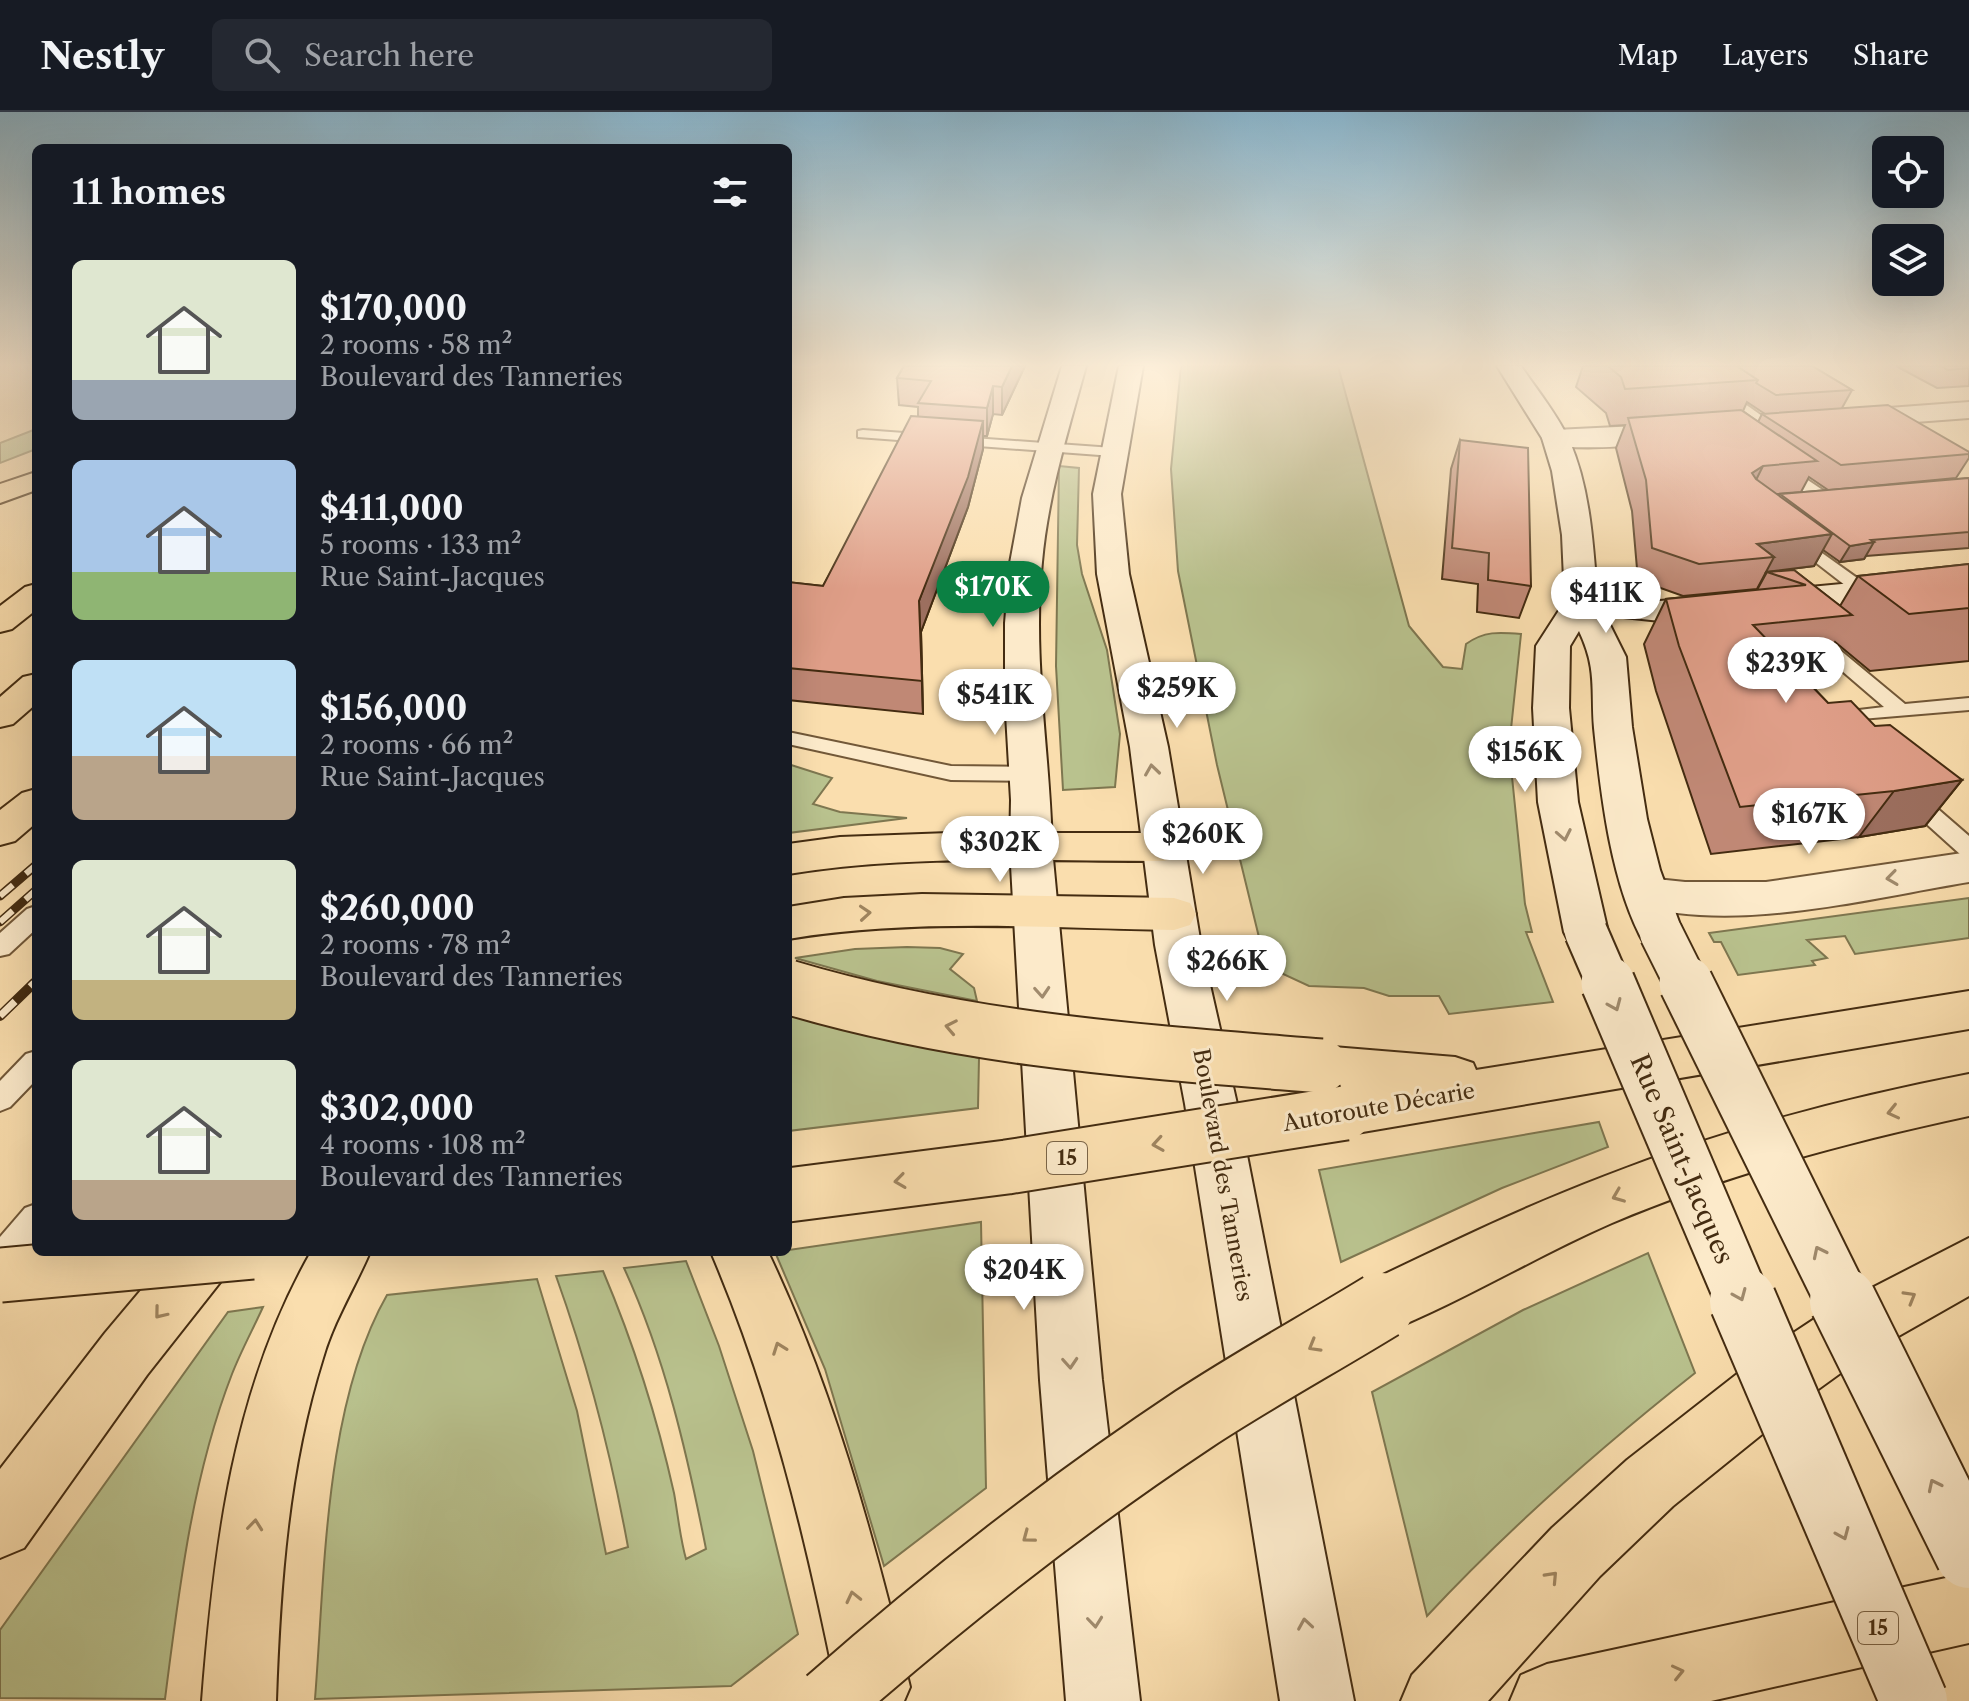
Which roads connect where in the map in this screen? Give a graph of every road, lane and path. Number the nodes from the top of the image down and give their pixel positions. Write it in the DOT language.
graph roads {
  1 [pos="952,440"];
  2 [pos="1052,440"];
  3 [pos="1115,440"];
  4 [pos="1556,440"];
  5 [pos="1050,447"];
  6 [pos="1113,452"];
  7 [pos="1761,453"];
  8 [pos="32,462"];
  9 [pos="0,474"];
  10 [pos="32,482"];
  11 [pos="0,494"];
  12 [pos="1853,495"];
  13 [pos="1824,498"];
  14 [pos="1794,500"];
  15 [pos="1786,532"];
  16 [pos="1969,582"];
  17 [pos="1865,592"];
  18 [pos="32,597"];
  19 [pos="1581,601"];
  20 [pos="1770,601"];
  21 [pos="0,622"];
  22 [pos="32,689"];
  23 [pos="1969,704"];
  24 [pos="1901,711"];
  25 [pos="0,718"];
  26 [pos="32,724"];
  27 [pos="792,739"];
  28 [pos="1846,740"];
  29 [pos="1029,774"];
  30 [pos="1893,782"];
  31 [pos="32,805"];
  32 [pos="0,831"];
  33 [pos="1164,847"];
  34 [pos="1031,848"];
  35 [pos="1969,849"];
  36 [pos="792,859"];
  37 [pos="1969,867"];
  38 [pos="1654,913"];
  39 [pos="1036,914"];
  40 [pos="1174,914"];
  41 [pos="32,919"];
  42 [pos="792,922"];
  43 [pos="0,947"];
  44 [pos="792,988"];
  45 [pos="1969,1010"];
  46 [pos="32,1066"];
  47 [pos="1513,1084"];
  48 [pos="1969,1095"];
  49 [pos="0,1099"];
  50 [pos="792,1194"];
  51 [pos="32,1223"];
  52 [pos="206,1256"];
  53 [pos="208,1256"];
  54 [pos="340,1256"];
  55 [pos="741,1256"];
  56 [pos="0,1260"];
  57 [pos="1969,1265"];
  58 [pos="0,1275"];
  59 [pos="0,1524"];
  60 [pos="1969,1555"];
  61 [pos="1969,1608"];
  62 [pos="239,1701"];
  63 [pos="829,1701"];
  64 [pos="876,1701"];
  65 [pos="1103,1701"];
  66 [pos="1317,1701"];
  67 [pos="1438,1701"];
  68 [pos="1547,1701"];
  69 [pos="1914,1701"];
  1 -- 5 [label="lane"];
  2 -- 5 [label="main road"];
  3 -- 6 [label="main road, Boulevard des Tanneries"];
  4 -- 19 [label="main road"];
  5 -- 6 [label="lane"];
  5 -- 29 [label="main road"];
  33 -- 6 [label="main road, Boulevard des Tanneries, one-way"];
  7 -- 13 [label="lane"];
  8 -- 9 [label="highway"];
  10 -- 11 [label="highway"];
  12 -- 13 [label="lane"];
  13 -- 14 [label="lane"];
  15 -- 17 [label="lane"];
  16 -- 17 [label="main road"];
  17 -- 20 [label="main road"];
  18 -- 21 [label="highway"];
  19 -- 20 [label="main road"];
  19 -- 38 [label="main road"];
  19 -- 69 [label="main road, Rue Saint-Jacques, one-way, bridge"];
  20 -- 24 [label="lane"];
  22 -- 25 [label="highway"];
  23 -- 24 [label="lane"];
  24 -- 28 [label="lane"];
  25 -- 26 [label="highway"];
  27 -- 29 [label="lane"];
  29 -- 34 [label="main road"];
  30 -- 35 [label="lane"];
  31 -- 32 [label="highway"];
  33 -- 34 [label="highway"];
  33 -- 40 [label="main road, Boulevard des Tanneries"];
  34 -- 36 [label="highway"];
  34 -- 39 [label="main road"];
  37 -- 38 [label="main road, one-way"];
  60 -- 38 [label="main road, one-way, bridge"];
  39 -- 40 [label="highway"];
  42 -- 39 [label="highway, one-way"];
  39 -- 65 [label="main road, one-way"];
  66 -- 40 [label="main road, Boulevard des Tanneries, one-way"];
  41 -- 43 [label="lane"];
  47 -- 44 [label="highway, one-way, bridge"];
  45 -- 47 [label="highway, Autoroute Décarie / 15"];
  46 -- 49 [label="lane"];
  47 -- 50 [label="highway, Autoroute Décarie / 15, one-way, bridge"];
  48 -- 63 [label="highway, one-way, bridge"];
  51 -- 56 [label="lane"];
  52 -- 59 [label="highway, one-way"];
  53 -- 58 [label="highway, bridge"];
  62 -- 54 [label="highway, one-way"];
  64 -- 55 [label="highway, one-way"];
  67 -- 57 [label="highway, one-way"];
  68 -- 61 [label="highway, 15, one-way"];
}
